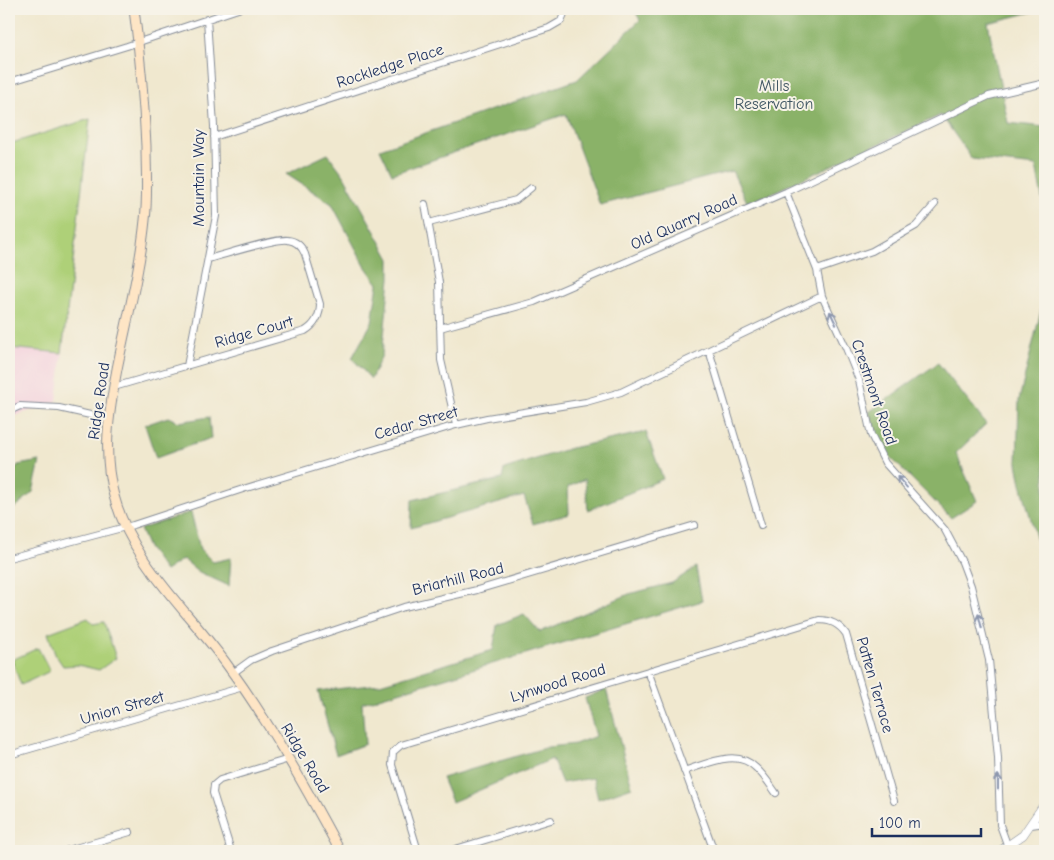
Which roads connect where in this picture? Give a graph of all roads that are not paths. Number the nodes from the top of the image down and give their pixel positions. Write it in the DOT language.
graph roads {
  1 [pos="134,9"];
  2 [pos="238,9"];
  3 [pos="566,9"];
  4 [pos="207,19"];
  5 [pos="138,42"];
  6 [pos="9,82"];
  7 [pos="1045,83"];
  8 [pos="214,137"];
  9 [pos="531,188"];
  10 [pos="786,192"];
  11 [pos="425,204"];
  12 [pos="935,204"];
  13 [pos="429,223"];
  14 [pos="208,260"];
  15 [pos="817,270"];
  16 [pos="822,296"];
  17 [pos="440,328"];
  18 [pos="709,350"];
  19 [pos="187,366"];
  20 [pos="114,387"];
  21 [pos="9,411"];
  22 [pos="108,419"];
  23 [pos="456,425"];
  24 [pos="694,525"];
  25 [pos="761,526"];
  26 [pos="125,527"];
  27 [pos="9,558"];
  28 [pos="648,671"];
  29 [pos="233,673"];
  30 [pos="243,687"];
  31 [pos="9,755"];
  32 [pos="288,759"];
  33 [pos="684,771"];
  34 [pos="776,793"];
  35 [pos="894,801"];
  36 [pos="1045,803"];
  37 [pos="551,820"];
  38 [pos="1045,823"];
  39 [pos="1031,825"];
  40 [pos="130,832"];
  41 [pos="1006,849"];
  42 [pos="65,851"];
  43 [pos="231,851"];
  44 [pos="340,851"];
  45 [pos="418,851"];
  46 [pos="449,851"];
  47 [pos="714,851"];
  48 [pos="1000,851"];
  1 -- 5 [label="main road, Ridge Road"];
  2 -- 4 [label="street"];
  3 -- 8 [label="street, Rockledge Place"];
  4 -- 5 [label="street"];
  4 -- 8 [label="street, Mountain Way"];
  5 -- 6 [label="street"];
  5 -- 20 [label="main road, Ridge Road"];
  7 -- 10 [label="street, Old Quarry Road"];
  8 -- 14 [label="street, Mountain Way"];
  9 -- 13 [label="street"];
  10 -- 15 [label="street, Crestmont Road"];
  10 -- 17 [label="street, Old Quarry Road"];
  11 -- 13 [label="street"];
  12 -- 15 [label="street"];
  13 -- 17 [label="street"];
  14 -- 19 [label="street, Mountain Way"];
  14 -- 19 [label="street, Ridge Court"];
  15 -- 16 [label="street, Crestmont Road"];
  16 -- 18 [label="street, Cedar Street"];
  41 -- 16 [label="street, Crestmont Road, one-way"];
  17 -- 23 [label="street"];
  18 -- 23 [label="street, Cedar Street"];
  18 -- 25 [label="street"];
  19 -- 20 [label="street, Ridge Court"];
  20 -- 22 [label="main road, Ridge Road"];
  21 -- 22 [label="street"];
  22 -- 26 [label="main road, Ridge Road"];
  23 -- 26 [label="street, Cedar Street"];
  24 -- 29 [label="street, Briarhill Road"];
  26 -- 27 [label="street, Cedar Street"];
  26 -- 29 [label="main road, Ridge Road"];
  28 -- 33 [label="street"];
  28 -- 35 [label="street, Patten Terrace"];
  28 -- 45 [label="street, Lynwood Road"];
  29 -- 30 [label="main road, Ridge Road"];
  30 -- 31 [label="street, Union Street"];
  30 -- 32 [label="main road, Ridge Road"];
  32 -- 43 [label="street"];
  32 -- 44 [label="main road, Ridge Road"];
  33 -- 34 [label="street"];
  33 -- 47 [label="street"];
  36 -- 39 [label="street"];
  37 -- 46 [label="street"];
  38 -- 39 [label="street"];
  39 -- 41 [label="street"];
  40 -- 42 [label="street"];
  41 -- 48 [label="street"];
}
